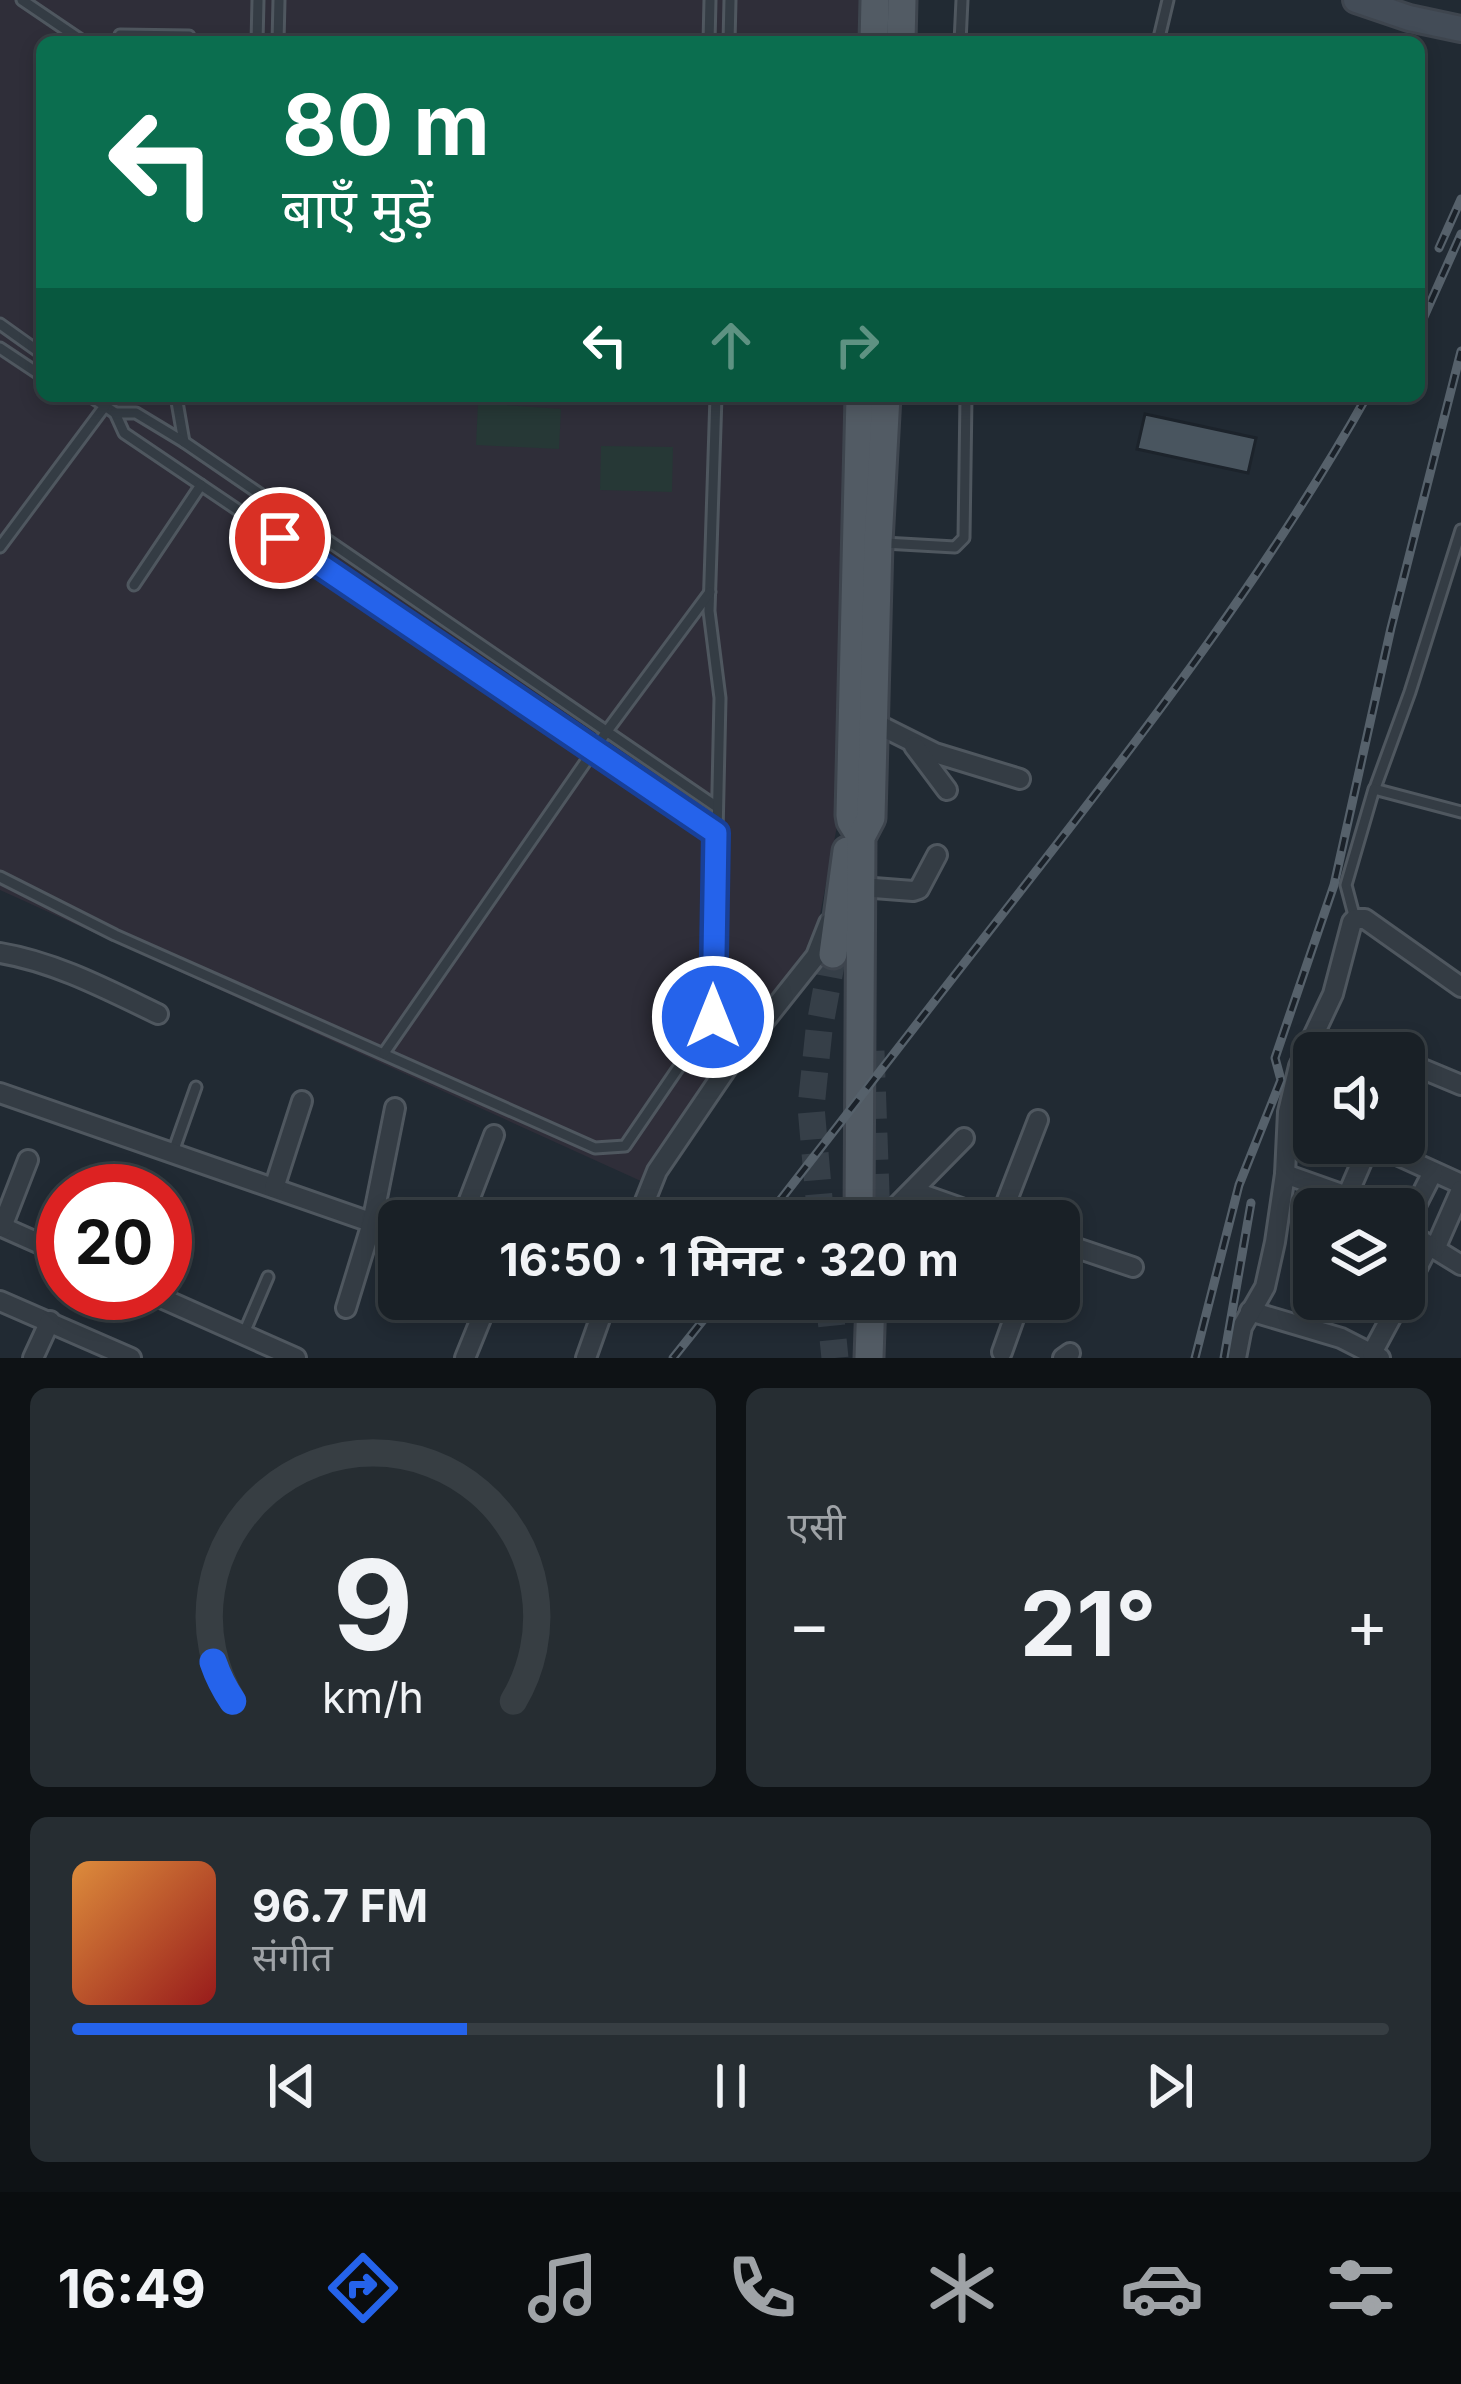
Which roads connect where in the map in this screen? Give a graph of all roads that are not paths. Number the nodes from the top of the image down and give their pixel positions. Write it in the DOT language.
graph roads {
  1 [pos="22,0"];
  2 [pos="258,0"];
  3 [pos="279,0"];
  4 [pos="710,0"];
  5 [pos="730,0"];
  6 [pos="875,0"];
  7 [pos="902,0"];
  8 [pos="962,0"];
  9 [pos="1168,0"];
  10 [pos="1356,0"];
  11 [pos="1461,29"];
  12 [pos="120,35"];
  13 [pos="75,36"];
  14 [pos="189,36"];
  15 [pos="256,36"];
  16 [pos="278,36"];
  17 [pos="709,36"];
  18 [pos="729,36"];
  19 [pos="874,36"];
  20 [pos="901,36"];
  21 [pos="960,36"];
  22 [pos="1159,36"];
  23 [pos="0,325"];
  24 [pos="0,348"];
  25 [pos="36,349"];
  26 [pos="36,372"];
  27 [pos="177,402"];
  28 [pos="716,402"];
  29 [pos="860,402"];
  30 [pos="886,402"];
  31 [pos="966,402"];
  32 [pos="110,405"];
  33 [pos="184,442"];
  34 [pos="201,485"];
  35 [pos="1461,530"];
  36 [pos="878,542"];
  37 [pos="0,547"];
  38 [pos="134,585"];
  39 [pos="710,591"];
  40 [pos="874,722"];
  41 [pos="607,731"];
  42 [pos="912,742"];
  43 [pos="595,751"];
  44 [pos="1020,778"];
  45 [pos="1375,788"];
  46 [pos="947,790"];
  47 [pos="717,807"];
  48 [pos="1461,812"];
  49 [pos="861,827"];
  50 [pos="716,833"];
  51 [pos="937,855"];
  52 [pos="0,877"];
  53 [pos="862,889"];
  54 [pos="1355,919"];
  55 [pos="0,952"];
  56 [pos="833,954"];
  57 [pos="1461,987"];
  58 [pos="158,1014"];
  59 [pos="384,1053"];
  60 [pos="1425,1072"];
  61 [pos="1461,1085"];
  62 [pos="196,1087"];
  63 [pos="0,1093"];
  64 [pos="302,1101"];
  65 [pos="394,1108"];
  66 [pos="1038,1120"];
  67 [pos="494,1135"];
  68 [pos="964,1138"];
  69 [pos="173,1152"];
  70 [pos="28,1160"];
  71 [pos="1416,1164"];
  72 [pos="1433,1172"];
  73 [pos="1285,1174"];
  74 [pos="1461,1187"];
  75 [pos="274,1188"];
  76 [pos="1324,1188"];
  77 [pos="1425,1188"];
  78 [pos="913,1191"];
  79 [pos="468,1200"];
  80 [pos="645,1200"];
  81 [pos="859,1200"];
  82 [pos="904,1200"];
  83 [pos="939,1200"];
  84 [pos="1007,1200"];
  85 [pos="372,1223"];
  86 [pos="378,1225"];
  87 [pos="1,1227"];
  88 [pos="36,1242"];
  89 [pos="1425,1243"];
  90 [pos="1432,1247"];
  91 [pos="1080,1249"];
  92 [pos="1425,1258"];
  93 [pos="1461,1265"];
  94 [pos="1133,1267"];
  95 [pos="268,1277"];
  96 [pos="0,1300"];
  97 [pos="346,1308"];
  98 [pos="1250,1311"];
  99 [pos="192,1312"];
  100 [pos="480,1320"];
  101 [pos="595,1320"];
  102 [pos="858,1320"];
  103 [pos="1013,1320"];
  104 [pos="1392,1320"];
  105 [pos="50,1321"];
  106 [pos="244,1335"];
  107 [pos="1002,1352"];
  108 [pos="1376,1356"];
  109 [pos="33,1358"];
  110 [pos="131,1358"];
  111 [pos="296,1358"];
  112 [pos="465,1358"];
  113 [pos="586,1358"];
  114 [pos="857,1358"];
  115 [pos="1236,1358"];
  1 -- 13 [label="lane"];
  2 -- 15 [label="lane"];
  3 -- 16 [label="lane"];
  4 -- 17 [label="lane"];
  5 -- 18 [label="lane"];
  6 -- 19 [label="main road"];
  7 -- 20 [label="main road"];
  8 -- 21 [label="lane"];
  9 -- 22 [label="lane"];
  10 -- 11 [label="street"];
  12 -- 14 [label="lane"];
  23 -- 25 [label="lane"];
  24 -- 26 [label="lane"];
  27 -- 33 [label="lane"];
  28 -- 39 [label="lane"];
  29 -- 49 [label="main road"];
  30 -- 36 [label="main road"];
  31 -- 36 [label="lane"];
  32 -- 33 [label="lane"];
  32 -- 34 [label="lane"];
  32 -- 37 [label="lane"];
  33 -- 41 [label="lane"];
  34 -- 38 [label="lane"];
  34 -- 43 [label="lane"];
  35 -- 45 [label="lane"];
  36 -- 40 [label="main road"];
  39 -- 41 [label="lane"];
  39 -- 47 [label="lane"];
  40 -- 42 [label="street"];
  40 -- 49 [label="main road"];
  41 -- 43 [label="lane"];
  41 -- 47 [label="lane"];
  42 -- 44 [label="street"];
  42 -- 46 [label="street"];
  43 -- 50 [label="lane"];
  43 -- 59 [label="lane"];
  45 -- 48 [label="lane"];
  45 -- 54 [label="lane"];
  47 -- 50 [label="lane"];
  49 -- 53 [label="main road"];
  50 -- 59 [label="lane"];
  51 -- 53 [label="street"];
  52 -- 59 [label="lane"];
  53 -- 56 [label="main road"];
  53 -- 80 [label="street"];
  53 -- 81 [label="main road"];
  54 -- 57 [label="street"];
  54 -- 73 [label="street"];
  55 -- 58 [label="street"];
  60 -- 61 [label="street"];
  62 -- 69 [label="lane"];
  63 -- 69 [label="street"];
  64 -- 75 [label="street"];
  65 -- 85 [label="street"];
  66 -- 84 [label="street"];
  67 -- 79 [label="street"];
  68 -- 78 [label="street"];
  69 -- 75 [label="street"];
  70 -- 87 [label="street"];
  71 -- 72 [label="street"];
  72 -- 74 [label="street"];
  72 -- 77 [label="street"];
  73 -- 76 [label="street"];
  73 -- 98 [label="street"];
  74 -- 90 [label="street"];
  75 -- 85 [label="street"];
  78 -- 82 [label="street"];
  78 -- 83 [label="street"];
  85 -- 86 [label="street"];
  85 -- 97 [label="street"];
  87 -- 88 [label="street"];
  89 -- 90 [label="street"];
  90 -- 92 [label="street"];
  90 -- 93 [label="street"];
  91 -- 94 [label="street"];
  95 -- 106 [label="lane"];
  96 -- 105 [label="street"];
  98 -- 108 [label="street"];
  98 -- 115 [label="street"];
  99 -- 106 [label="street"];
  100 -- 112 [label="street"];
  101 -- 113 [label="street"];
  102 -- 114 [label="main road"];
  103 -- 107 [label="street"];
  104 -- 108 [label="street"];
  105 -- 109 [label="street"];
  105 -- 110 [label="street"];
  106 -- 111 [label="street"];
}
